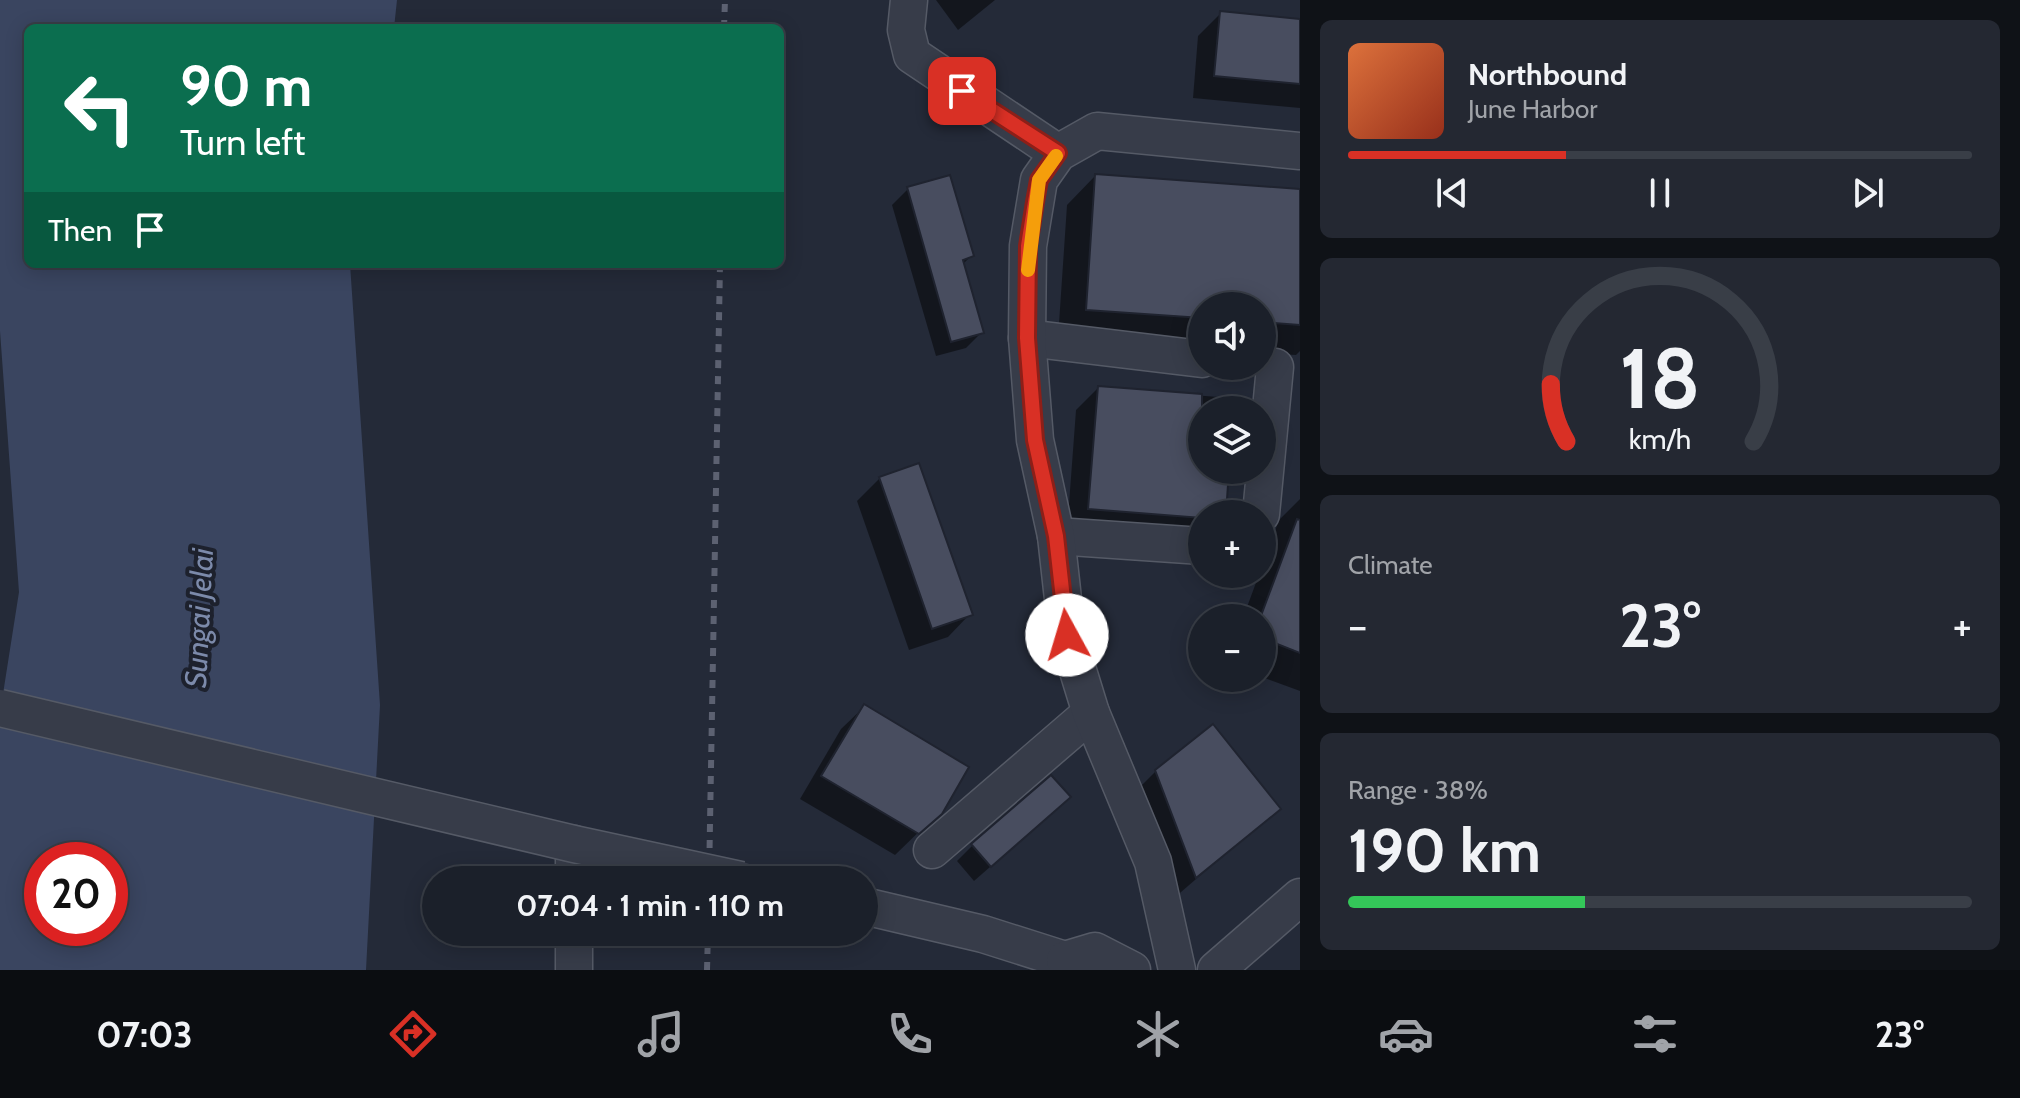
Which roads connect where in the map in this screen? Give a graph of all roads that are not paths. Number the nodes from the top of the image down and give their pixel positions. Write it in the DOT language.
graph roads {
  1 [pos="909,0"];
  2 [pos="1300,151"];
  3 [pos="1058,153"];
  4 [pos="1027,338"];
  5 [pos="1188,357"];
  6 [pos="1279,365"];
  7 [pos="1263,500"];
  8 [pos="1056,536"];
  9 [pos="1188,545"];
  10 [pos="0,708"];
  11 [pos="1091,713"];
  12 [pos="574,844"];
  13 [pos="932,850"];
  14 [pos="574,866"];
  15 [pos="676,866"];
  16 [pos="1300,897"];
  17 [pos="878,909"];
  18 [pos="574,946"];
  19 [pos="1066,965"];
  20 [pos="1225,967"];
  21 [pos="574,970"];
  22 [pos="1132,970"];
  23 [pos="1177,970"];
  1 -- 3 [label="street"];
  2 -- 3 [label="street"];
  3 -- 4 [label="street"];
  4 -- 5 [label="street"];
  4 -- 8 [label="street"];
  6 -- 7 [label="street"];
  8 -- 9 [label="street"];
  8 -- 11 [label="street"];
  10 -- 12 [label="street, bridge"];
  11 -- 13 [label="street"];
  11 -- 23 [label="street"];
  12 -- 14 [label="street"];
  12 -- 15 [label="street, bridge"];
  16 -- 20 [label="street"];
  17 -- 19 [label="street"];
  18 -- 21 [label="street"];
  19 -- 22 [label="street"];
}
